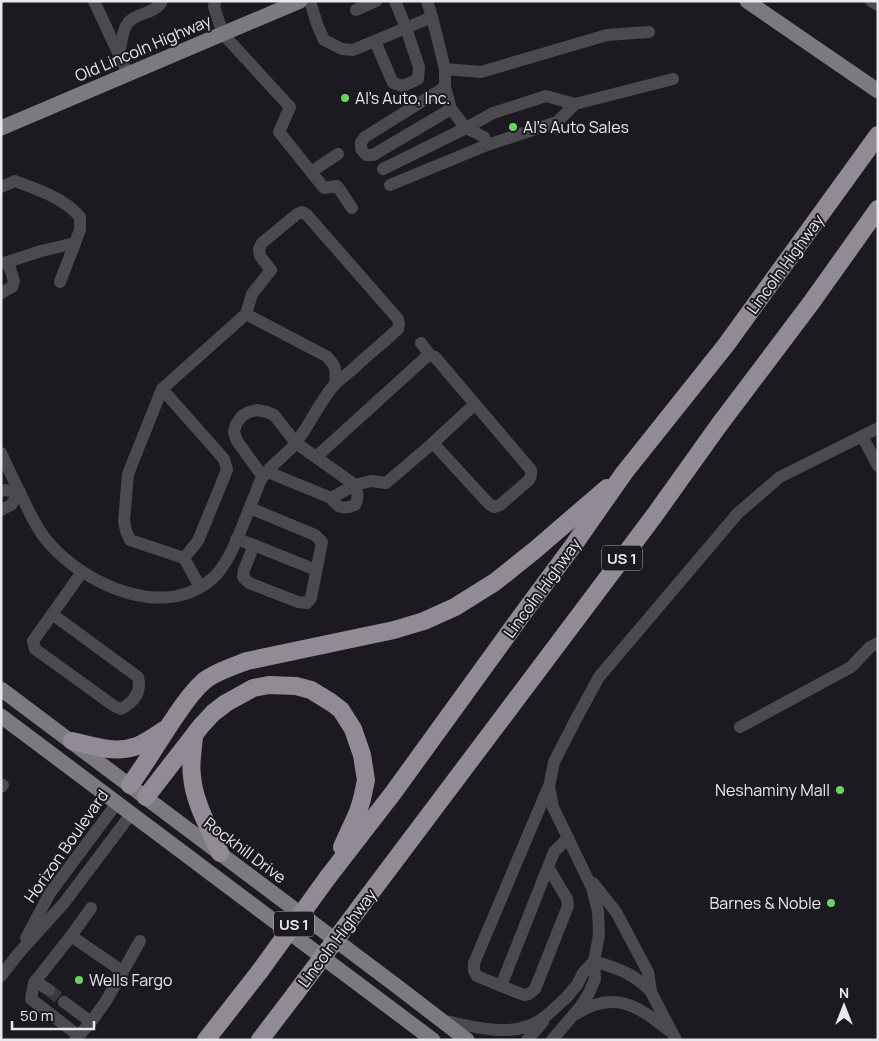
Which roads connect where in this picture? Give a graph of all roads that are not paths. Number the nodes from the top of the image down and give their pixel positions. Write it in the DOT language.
graph roads {
  1 [pos="94,1"];
  2 [pos="162,1"];
  3 [pos="215,1"];
  4 [pos="300,1"];
  5 [pos="310,1"];
  6 [pos="376,1"];
  7 [pos="395,1"];
  8 [pos="426,1"];
  9 [pos="747,1"];
  10 [pos="871,1"];
  11 [pos="878,5"];
  12 [pos="356,10"];
  13 [pos="432,17"];
  14 [pos="406,28"];
  15 [pos="649,32"];
  16 [pos="223,34"];
  17 [pos="375,41"];
  18 [pos="118,54"];
  19 [pos="445,69"];
  20 [pos="128,74"];
  21 [pos="673,79"];
  22 [pos="445,87"];
  23 [pos="878,91"];
  24 [pos="575,104"];
  25 [pos="451,108"];
  26 [pos="1,128"];
  27 [pos="466,128"];
  28 [pos="878,135"];
  29 [pos="487,145"];
  30 [pos="338,154"];
  31 [pos="383,169"];
  32 [pos="311,172"];
  33 [pos="390,185"];
  34 [pos="1,187"];
  35 [pos="352,208"];
  36 [pos="878,209"];
  37 [pos="75,243"];
  38 [pos="5,263"];
  39 [pos="60,282"];
  40 [pos="1,293"];
  41 [pos="246,314"];
  42 [pos="421,344"];
  43 [pos="430,355"];
  44 [pos="335,384"];
  45 [pos="162,389"];
  46 [pos="475,404"];
  47 [pos="878,428"];
  48 [pos="862,436"];
  49 [pos="296,443"];
  50 [pos="433,443"];
  51 [pos="1,453"];
  52 [pos="316,457"];
  53 [pos="878,466"];
  54 [pos="624,473"];
  55 [pos="265,474"];
  56 [pos="355,485"];
  57 [pos="1,491"];
  58 [pos="20,492"];
  59 [pos="331,498"];
  60 [pos="250,508"];
  61 [pos="1,510"];
  62 [pos="236,539"];
  63 [pos="254,546"];
  64 [pos="184,558"];
  65 [pos="316,570"];
  66 [pos="82,572"];
  67 [pos="200,587"];
  68 [pos="52,614"];
  69 [pos="878,643"];
  70 [pos="1,689"];
  71 [pos="1,716"];
  72 [pos="740,727"];
  73 [pos="166,729"];
  74 [pos="195,736"];
  75 [pos="72,742"];
  76 [pos="130,785"];
  77 [pos="549,787"];
  78 [pos="146,797"];
  79 [pos="117,803"];
  80 [pos="131,814"];
  81 [pos="568,838"];
  82 [pos="220,853"];
  83 [pos="548,867"];
  84 [pos="587,876"];
  85 [pos="328,877"];
  86 [pos="91,908"];
  87 [pos="71,936"];
  88 [pos="140,941"];
  89 [pos="18,954"];
  90 [pos="594,961"];
  91 [pos="122,971"];
  92 [pos="1,976"];
  93 [pos="35,981"];
  94 [pos="501,986"];
  95 [pos="49,990"];
  96 [pos="651,992"];
  97 [pos="568,996"];
  98 [pos="64,1002"];
  99 [pos="281,1012"];
  100 [pos="570,1018"];
  101 [pos="440,1020"];
  102 [pos="91,1022"];
  103 [pos="674,1036"];
  104 [pos="77,1038"];
  105 [pos="206,1040"];
  106 [pos="260,1040"];
  107 [pos="267,1040"];
  108 [pos="433,1040"];
  109 [pos="466,1040"];
  110 [pos="527,1040"];
  111 [pos="552,1040"];
  1 -- 18 [label="street"];
  2 -- 18 [label="street"];
  3 -- 16 [label="street"];
  4 -- 16 [label="main road, Old Lincoln Highway"];
  5 -- 17 [label="street"];
  6 -- 12 [label="street"];
  7 -- 14 [label="street"];
  8 -- 13 [label="street"];
  9 -- 23 [label="main road"];
  10 -- 11 [label="street"];
  13 -- 14 [label="street"];
  13 -- 19 [label="street"];
  14 -- 17 [label="street"];
  14 -- 17 [label="street"];
  15 -- 19 [label="street"];
  16 -- 20 [label="main road, Old Lincoln Highway"];
  16 -- 32 [label="street"];
  18 -- 20 [label="street"];
  19 -- 22 [label="street"];
  20 -- 26 [label="main road, Old Lincoln Highway"];
  21 -- 24 [label="street"];
  22 -- 25 [label="street"];
  22 -- 25 [label="street"];
  24 -- 27 [label="street"];
  24 -- 29 [label="street"];
  25 -- 27 [label="street"];
  27 -- 29 [label="street"];
  27 -- 31 [label="street"];
  28 -- 54 [label="highway, Lincoln Highway / US 1"];
  29 -- 33 [label="street"];
  30 -- 32 [label="street"];
  32 -- 35 [label="street"];
  34 -- 37 [label="street"];
  36 -- 99 [label="highway, Lincoln Highway / US 1, bridge"];
  37 -- 38 [label="street"];
  37 -- 39 [label="street"];
  38 -- 40 [label="street"];
  41 -- 44 [label="street"];
  41 -- 44 [label="street"];
  41 -- 45 [label="street"];
  42 -- 43 [label="street"];
  43 -- 46 [label="street"];
  43 -- 52 [label="street"];
  44 -- 49 [label="street"];
  45 -- 64 [label="street"];
  45 -- 64 [label="street"];
  46 -- 50 [label="street"];
  46 -- 50 [label="street"];
  47 -- 48 [label="street"];
  48 -- 53 [label="street"];
  48 -- 77 [label="street"];
  49 -- 52 [label="street"];
  49 -- 55 [label="street"];
  49 -- 55 [label="street"];
  50 -- 56 [label="street"];
  51 -- 58 [label="street"];
  52 -- 56 [label="street"];
  54 -- 73 [label="highway"];
  54 -- 85 [label="highway, Lincoln Highway / US 1"];
  55 -- 59 [label="street"];
  55 -- 60 [label="street"];
  56 -- 59 [label="street"];
  56 -- 59 [label="street"];
  57 -- 58 [label="street"];
  58 -- 61 [label="street"];
  58 -- 66 [label="street"];
  60 -- 62 [label="street"];
  60 -- 65 [label="street"];
  62 -- 63 [label="street"];
  62 -- 67 [label="street"];
  63 -- 65 [label="street"];
  63 -- 65 [label="street"];
  64 -- 67 [label="street"];
  66 -- 67 [label="street"];
  66 -- 68 [label="street"];
  68 -- 68 [label="street"];
  69 -- 72 [label="street"];
  70 -- 75 [label="main road, Rockhill Drive"];
  71 -- 79 [label="main road"];
  73 -- 75 [label="highway"];
  73 -- 76 [label="highway"];
  74 -- 78 [label="highway"];
  74 -- 82 [label="highway"];
  74 -- 85 [label="highway"];
  75 -- 76 [label="main road, Rockhill Drive"];
  76 -- 78 [label="main road, Rockhill Drive"];
  76 -- 79 [label="main road, Horizon Boulevard"];
  77 -- 81 [label="street"];
  77 -- 94 [label="street"];
  78 -- 80 [label="main road, Horizon Boulevard"];
  78 -- 82 [label="main road, Rockhill Drive"];
  79 -- 80 [label="main road"];
  79 -- 89 [label="street, Horizon Boulevard"];
  80 -- 89 [label="street, Horizon Boulevard"];
  80 -- 108 [label="main road"];
  81 -- 83 [label="street"];
  81 -- 84 [label="street"];
  82 -- 101 [label="main road, Rockhill Drive"];
  83 -- 94 [label="street"];
  83 -- 94 [label="street"];
  84 -- 90 [label="street"];
  84 -- 96 [label="street"];
  85 -- 105 [label="highway, Lincoln Highway / US 1, bridge"];
  86 -- 87 [label="street"];
  87 -- 91 [label="street"];
  87 -- 93 [label="street"];
  88 -- 91 [label="street"];
  89 -- 92 [label="street, Horizon Boulevard"];
  90 -- 96 [label="street"];
  90 -- 97 [label="street"];
  90 -- 100 [label="street"];
  91 -- 102 [label="street"];
  93 -- 95 [label="street"];
  93 -- 104 [label="street"];
  96 -- 103 [label="street"];
  97 -- 101 [label="street"];
  97 -- 110 [label="street"];
  98 -- 102 [label="street"];
  99 -- 106 [label="highway, Lincoln Highway / US 1"];
  99 -- 107 [label="highway"];
  100 -- 103 [label="street"];
  100 -- 111 [label="street"];
  101 -- 109 [label="main road, Rockhill Drive"];
  102 -- 104 [label="street"];
}
